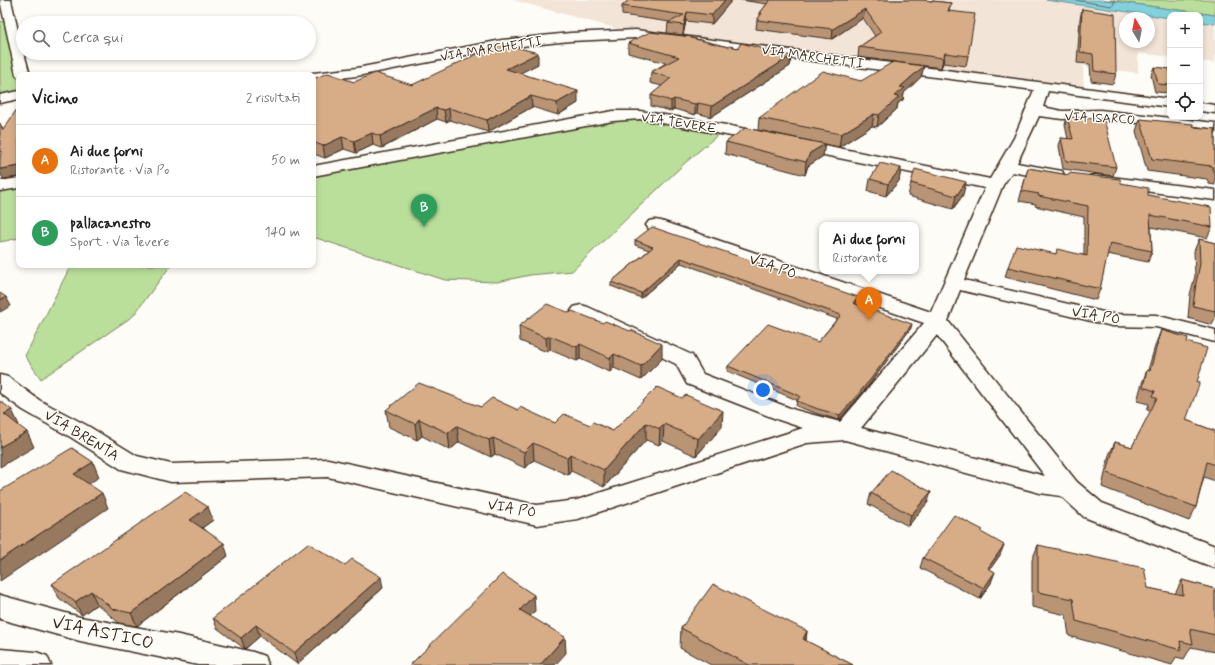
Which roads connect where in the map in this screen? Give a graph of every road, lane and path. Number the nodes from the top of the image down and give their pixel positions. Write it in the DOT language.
graph roads {
  1 [pos="5,0"];
  2 [pos="16,46"];
  3 [pos="19,60"];
  4 [pos="22,72"];
  5 [pos="316,77"];
  6 [pos="1042,88"];
  7 [pos="16,96"];
  8 [pos="0,99"];
  9 [pos="1167,103"];
  10 [pos="1203,107"];
  11 [pos="1215,109"];
  12 [pos="1033,110"];
  13 [pos="1215,128"];
  14 [pos="1008,166"];
  15 [pos="316,170"];
  16 [pos="16,184"];
  17 [pos="995,185"];
  18 [pos="0,186"];
  19 [pos="1215,195"];
  20 [pos="655,225"];
  21 [pos="954,283"];
  22 [pos="581,311"];
  23 [pos="937,321"];
  24 [pos="1215,336"];
  25 [pos="0,382"];
  26 [pos="845,432"];
  27 [pos="171,472"];
  28 [pos="1068,488"];
  29 [pos="1215,557"];
  30 [pos="0,607"];
  31 [pos="0,662"];
  32 [pos="36,665"];
  33 [pos="253,665"];
  1 -- 2 [label="street"];
  3 -- 4 [label="street"];
  5 -- 6 [label="street, VIA MARCHETTI"];
  6 -- 9 [label="street, VIA MARCHETTI"];
  6 -- 12 [label="street"];
  7 -- 8 [label="street"];
  10 -- 11 [label="street"];
  12 -- 13 [label="street, VIA ISARCO"];
  12 -- 14 [label="street"];
  14 -- 17 [label="street"];
  14 -- 19 [label="street"];
  15 -- 17 [label="street, VIA TEVERE"];
  16 -- 18 [label="street"];
  17 -- 21 [label="street"];
  20 -- 23 [label="street, VIA PO"];
  21 -- 23 [label="street"];
  21 -- 24 [label="street, VIA PO"];
  22 -- 26 [label="street, VIA PO"];
  23 -- 26 [label="street"];
  23 -- 28 [label="street"];
  25 -- 27 [label="street, VIA BRENTA"];
  26 -- 27 [label="street, VIA PO"];
  26 -- 28 [label="street, VIA PO"];
  28 -- 29 [label="street"];
  30 -- 33 [label="street, VIA ASTICO"];
  31 -- 32 [label="street"];
}
